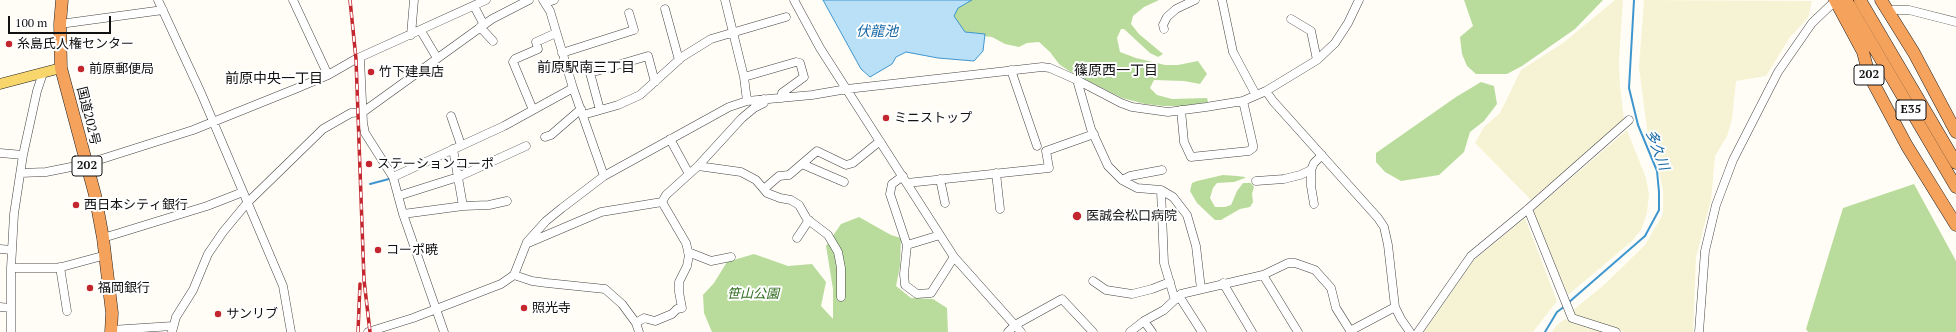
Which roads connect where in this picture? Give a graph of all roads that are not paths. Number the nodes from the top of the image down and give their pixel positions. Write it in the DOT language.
graph roads {
  1 [pos="62,0"];
  2 [pos="158,0"];
  3 [pos="293,0"];
  4 [pos="414,0"];
  5 [pos="486,0"];
  6 [pos="529,0"];
  7 [pos="554,0"];
  8 [pos="725,0"];
  9 [pos="794,0"];
  10 [pos="1195,0"];
  11 [pos="1222,0"];
  12 [pos="1359,0"];
  13 [pos="1839,0"];
  14 [pos="1860,0"];
  15 [pos="544,2"];
  16 [pos="1884,5"];
  17 [pos="474,6"];
  18 [pos="665,9"];
  19 [pos="163,10"];
  20 [pos="629,13"];
  21 [pos="786,17"];
  22 [pos="1291,19"];
  23 [pos="1956,22"];
  24 [pos="60,24"];
  25 [pos="482,26"];
  26 [pos="1164,29"];
  27 [pos="1870,30"];
  28 [pos="421,31"];
  29 [pos="733,32"];
  30 [pos="556,33"];
  31 [pos="411,35"];
  32 [pos="493,41"];
  33 [pos="562,53"];
  34 [pos="437,58"];
  35 [pos="360,59"];
  36 [pos="679,60"];
  37 [pos="1317,60"];
  38 [pos="61,68"];
  39 [pos="1011,70"];
  40 [pos="43,73"];
  41 [pos="328,75"];
  42 [pos="744,76"];
  43 [pos="1077,80"];
  44 [pos="656,82"];
  45 [pos="0,84"];
  46 [pos="573,88"];
  47 [pos="847,89"];
  48 [pos="1266,91"];
  49 [pos="1256,96"];
  50 [pos="782,98"];
  51 [pos="764,99"];
  52 [pos="747,101"];
  53 [pos="1243,101"];
  54 [pos="533,110"];
  55 [pos="600,110"];
  56 [pos="1181,110"];
  57 [pos="363,112"];
  58 [pos="582,112"];
  59 [pos="451,116"];
  60 [pos="1629,120"];
  61 [pos="213,122"];
  62 [pos="1956,132"];
  63 [pos="1094,134"];
  64 [pos="545,137"];
  65 [pos="670,139"];
  66 [pos="880,141"];
  67 [pos="461,145"];
  68 [pos="526,146"];
  69 [pos="1037,146"];
  70 [pos="453,149"];
  71 [pos="0,153"];
  72 [pos="23,155"];
  73 [pos="1322,155"];
  74 [pos="1956,163"];
  75 [pos="86,164"];
  76 [pos="802,164"];
  77 [pos="698,166"];
  78 [pos="1162,170"];
  79 [pos="1311,170"];
  80 [pos="21,173"];
  81 [pos="996,173"];
  82 [pos="689,174"];
  83 [pos="604,176"];
  84 [pos="393,177"];
  85 [pos="458,177"];
  86 [pos="940,179"];
  87 [pos="905,180"];
  88 [pos="1122,180"];
  89 [pos="1256,181"];
  90 [pos="844,182"];
  91 [pos="1956,187"];
  92 [pos="764,189"];
  93 [pos="1161,190"];
  94 [pos="243,192"];
  95 [pos="398,196"];
  96 [pos="507,201"];
  97 [pos="662,202"];
  98 [pos="247,203"];
  99 [pos="945,203"];
  100 [pos="1314,204"];
  101 [pos="463,206"];
  102 [pos="1000,209"];
  103 [pos="1528,209"];
  104 [pos="403,214"];
  105 [pos="809,220"];
  106 [pos="1956,225"];
  107 [pos="940,236"];
  108 [pos="103,238"];
  109 [pos="797,238"];
  110 [pos="526,244"];
  111 [pos="907,245"];
  112 [pos="0,249"];
  113 [pos="12,250"];
  114 [pos="688,252"];
  115 [pos="106,255"];
  116 [pos="731,257"];
  117 [pos="954,257"];
  118 [pos="60,267"];
  119 [pos="11,268"];
  120 [pos="514,274"];
  121 [pos="1263,275"];
  122 [pos="1093,281"];
  123 [pos="1170,282"];
  124 [pos="1223,283"];
  125 [pos="1201,289"];
  126 [pos="841,297"];
  127 [pos="1177,298"];
  128 [pos="0,307"];
  129 [pos="1395,307"];
  130 [pos="11,308"];
  131 [pos="436,309"];
  132 [pos="67,311"];
  133 [pos="1144,321"];
  134 [pos="636,323"];
  135 [pos="1015,325"];
  136 [pos="172,329"];
  137 [pos="111,331"];
  138 [pos="1350,331"];
  139 [pos="11,332"];
  140 [pos="291,332"];
  141 [pos="368,332"];
  142 [pos="444,332"];
  143 [pos="639,332"];
  144 [pos="1008,332"];
  145 [pos="1021,332"];
  146 [pos="1093,332"];
  147 [pos="1130,332"];
  148 [pos="1152,332"];
  149 [pos="1202,332"];
  150 [pos="1252,332"];
  151 [pos="1298,332"];
  152 [pos="1410,332"];
  153 [pos="1418,332"];
  154 [pos="1616,332"];
  155 [pos="1699,332"];
  1 -- 24 [label="highway, 国道202号 / 202"];
  2 -- 19 [label="street"];
  3 -- 41 [label="street"];
  4 -- 31 [label="street"];
  5 -- 17 [label="street"];
  6 -- 25 [label="street"];
  7 -- 15 [label="street"];
  8 -- 29 [label="street"];
  9 -- 47 [label="street"];
  10 -- 26 [label="street"];
  11 -- 49 [label="street"];
  12 -- 37 [label="street"];
  13 -- 27 [label="highway, E35"];
  13 -- 106 [label="highway, 202"];
  13 -- 155 [label="street"];
  14 -- 27 [label="highway, E35"];
  15 -- 30 [label="street"];
  16 -- 23 [label="street"];
  16 -- 62 [label="highway"];
  17 -- 25 [label="street"];
  17 -- 28 [label="street"];
  18 -- 36 [label="street"];
  19 -- 24 [label="street"];
  19 -- 61 [label="street"];
  20 -- 33 [label="street"];
  21 -- 29 [label="street"];
  22 -- 37 [label="street"];
  24 -- 38 [label="highway, 国道202号 / 202"];
  25 -- 32 [label="street"];
  25 -- 34 [label="street"];
  27 -- 74 [label="highway, E35"];
  27 -- 91 [label="highway, E35"];
  28 -- 31 [label="street"];
  28 -- 34 [label="street"];
  29 -- 36 [label="street"];
  29 -- 42 [label="street"];
  30 -- 33 [label="street"];
  30 -- 54 [label="street"];
  31 -- 35 [label="street"];
  33 -- 46 [label="street"];
  34 -- 57 [label="street"];
  35 -- 41 [label="street"];
  35 -- 57 [label="street"];
  36 -- 44 [label="street"];
  37 -- 48 [label="street"];
  38 -- 40 [label="main road"];
  38 -- 75 [label="highway, 国道202号 / 202"];
  39 -- 43 [label="street"];
  39 -- 47 [label="street"];
  39 -- 69 [label="street"];
  40 -- 45 [label="main road"];
  40 -- 72 [label="street"];
  41 -- 61 [label="street"];
  42 -- 50 [label="street"];
  42 -- 52 [label="street"];
  43 -- 56 [label="street"];
  43 -- 63 [label="street"];
  44 -- 55 [label="street"];
  44 -- 55 [label="street"];
  46 -- 54 [label="street"];
  46 -- 58 [label="street"];
  47 -- 50 [label="street"];
  47 -- 66 [label="street"];
  48 -- 49 [label="street"];
  48 -- 73 [label="street"];
  49 -- 53 [label="street"];
  50 -- 51 [label="street"];
  51 -- 52 [label="street"];
  51 -- 77 [label="street"];
  52 -- 65 [label="street"];
  53 -- 56 [label="street"];
  53 -- 56 [label="street"];
  54 -- 67 [label="street"];
  55 -- 58 [label="street"];
  57 -- 84 [label="street"];
  57 -- 98 [label="street"];
  58 -- 64 [label="street"];
  58 -- 83 [label="street"];
  59 -- 67 [label="street"];
  60 -- 103 [label="street"];
  61 -- 75 [label="street"];
  61 -- 94 [label="street"];
  63 -- 81 [label="street"];
  63 -- 88 [label="street"];
  65 -- 82 [label="street"];
  65 -- 83 [label="street"];
  66 -- 76 [label="street"];
  66 -- 87 [label="street"];
  67 -- 70 [label="street"];
  68 -- 85 [label="street"];
  70 -- 84 [label="street"];
  70 -- 85 [label="street"];
  71 -- 72 [label="street"];
  72 -- 80 [label="street"];
  73 -- 79 [label="street"];
  73 -- 129 [label="street"];
  75 -- 80 [label="street"];
  75 -- 108 [label="highway, 国道202号 / 202"];
  76 -- 90 [label="street"];
  76 -- 92 [label="street"];
  77 -- 82 [label="street"];
  77 -- 92 [label="street"];
  78 -- 88 [label="street"];
  79 -- 89 [label="street"];
  79 -- 100 [label="street"];
  80 -- 113 [label="street"];
  81 -- 86 [label="street"];
  81 -- 102 [label="street"];
  82 -- 97 [label="street"];
  83 -- 110 [label="street"];
  84 -- 95 [label="street"];
  85 -- 95 [label="street"];
  85 -- 101 [label="street"];
  86 -- 87 [label="street"];
  86 -- 99 [label="street"];
  87 -- 107 [label="street"];
  87 -- 111 [label="street"];
  88 -- 93 [label="street"];
  92 -- 105 [label="street"];
  93 -- 123 [label="street"];
  93 -- 125 [label="street"];
  94 -- 98 [label="street"];
  94 -- 108 [label="street"];
  95 -- 104 [label="street"];
  96 -- 101 [label="street"];
  97 -- 110 [label="street"];
  97 -- 114 [label="street"];
  98 -- 136 [label="street"];
  98 -- 140 [label="street"];
  101 -- 104 [label="street"];
  103 -- 153 [label="street"];
  103 -- 154 [label="street"];
  104 -- 131 [label="street"];
  105 -- 109 [label="street"];
  105 -- 126 [label="street"];
  107 -- 111 [label="street"];
  107 -- 117 [label="street"];
  108 -- 115 [label="highway, 国道202号 / 202"];
  110 -- 120 [label="street"];
  111 -- 117 [label="street"];
  112 -- 113 [label="street"];
  113 -- 119 [label="street"];
  114 -- 116 [label="street"];
  114 -- 134 [label="street"];
  115 -- 118 [label="street"];
  115 -- 137 [label="highway, 国道202号 / 202"];
  117 -- 135 [label="street"];
  118 -- 119 [label="street"];
  118 -- 132 [label="street"];
  119 -- 130 [label="street"];
  120 -- 131 [label="street"];
  120 -- 134 [label="street"];
  121 -- 124 [label="street"];
  121 -- 138 [label="street"];
  121 -- 151 [label="street"];
  122 -- 123 [label="street"];
  123 -- 127 [label="street"];
  124 -- 125 [label="street"];
  124 -- 150 [label="street"];
  125 -- 127 [label="street"];
  127 -- 133 [label="street"];
  127 -- 149 [label="street"];
  128 -- 130 [label="street"];
  129 -- 138 [label="street"];
  129 -- 152 [label="street"];
  130 -- 139 [label="street"];
  131 -- 141 [label="street"];
  131 -- 142 [label="street"];
  133 -- 147 [label="street"];
  133 -- 148 [label="street"];
  134 -- 143 [label="street"];
  135 -- 144 [label="street"];
  135 -- 145 [label="street"];
  135 -- 146 [label="street"];
  136 -- 137 [label="street"];
}
